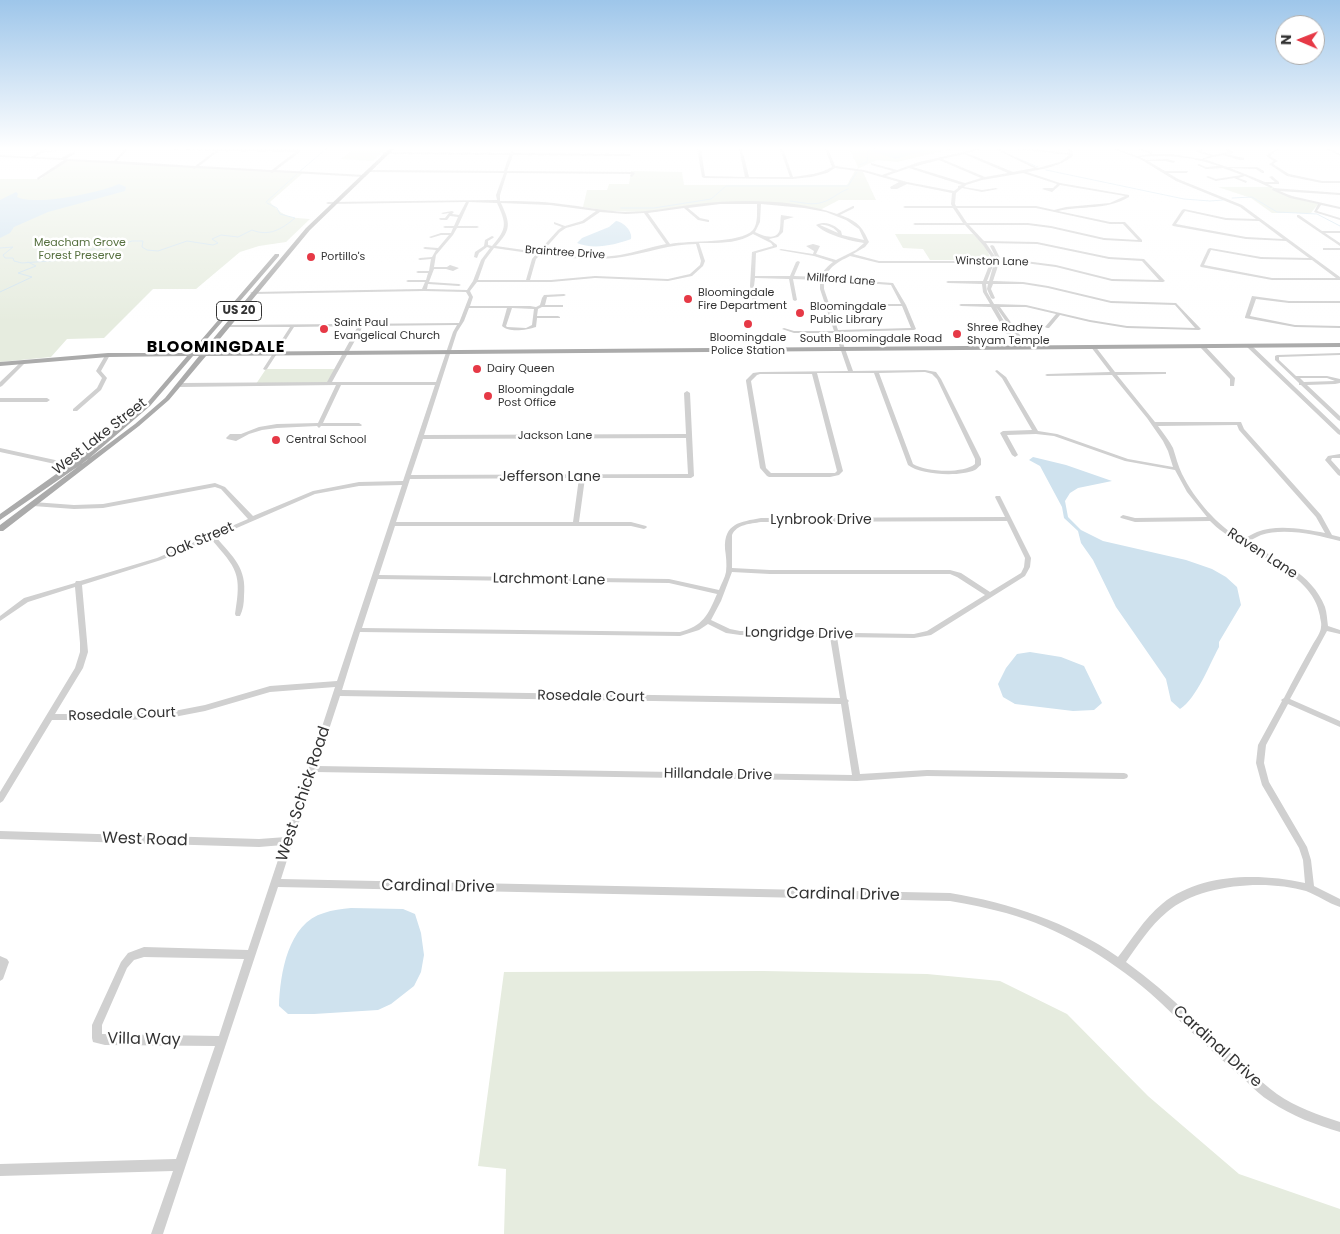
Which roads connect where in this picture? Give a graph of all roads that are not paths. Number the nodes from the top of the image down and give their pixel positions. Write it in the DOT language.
graph roads {
  1 [pos="327,207"];
  2 [pos="328,207"];
  3 [pos="465,207"];
  4 [pos="500,207"];
  5 [pos="572,207"];
  6 [pos="685,207"];
  7 [pos="689,207"];
  8 [pos="759,207"];
  9 [pos="798,207"];
  10 [pos="853,207"];
  11 [pos="905,207"];
  12 [pos="954,207"];
  13 [pos="1068,207"];
  14 [pos="1240,207"];
  15 [pos="1318,207"];
  16 [pos="599,210"];
  17 [pos="1056,210"];
  18 [pos="645,212"];
  19 [pos="443,213"];
  20 [pos="449,215"];
  21 [pos="837,215"];
  22 [pos="461,216"];
  23 [pos="1298,216"];
  24 [pos="441,219"];
  25 [pos="782,219"];
  26 [pos="1340,219"];
  27 [pos="1260,220"];
  28 [pos="708,221"];
  29 [pos="555,223"];
  30 [pos="915,224"];
  31 [pos="969,224"];
  32 [pos="456,226"];
  33 [pos="445,227"];
  34 [pos="477,227"];
  35 [pos="565,227"];
  36 [pos="753,232"];
  37 [pos="1322,232"];
  38 [pos="1340,232"];
  39 [pos="452,234"];
  40 [pos="295,235"];
  41 [pos="430,236"];
  42 [pos="840,236"];
  43 [pos="492,237"];
  44 [pos="766,238"];
  45 [pos="1287,240"];
  46 [pos="697,242"];
  47 [pos="867,242"];
  48 [pos="985,242"];
  49 [pos="444,244"];
  50 [pos="452,244"];
  51 [pos="668,244"];
  52 [pos="1340,245"];
  53 [pos="486,246"];
  54 [pos="494,247"];
  55 [pos="283,248"];
  56 [pos="425,248"];
  57 [pos="439,249"];
  58 [pos="1324,249"];
  59 [pos="1340,249"];
  60 [pos="781,250"];
  61 [pos="539,252"];
  62 [pos="443,255"];
  63 [pos="850,255"];
  64 [pos="434,256"];
  65 [pos="476,257"];
  66 [pos="420,259"];
  67 [pos="1313,259"];
  68 [pos="836,261"];
  69 [pos="996,261"];
  70 [pos="798,262"];
  71 [pos="447,268"];
  72 [pos="431,270"];
  73 [pos="1328,270"];
  74 [pos="1340,270"];
  75 [pos="418,272"];
  76 [pos="690,275"];
  77 [pos="752,277"];
  78 [pos="792,277"];
  79 [pos="698,278"];
  80 [pos="821,278"];
  81 [pos="1340,279"];
  82 [pos="408,281"];
  83 [pos="476,281"];
  84 [pos="528,281"];
  85 [pos="427,282"];
  86 [pos="948,282"];
  87 [pos="988,282"];
  88 [pos="459,285"];
  89 [pos="424,290"];
  90 [pos="250,291"];
  91 [pos="468,291"];
  92 [pos="564,295"];
  93 [pos="795,300"];
  94 [pos="755,301"];
  95 [pos="1340,302"];
  96 [pos="882,305"];
  97 [pos="904,305"];
  98 [pos="960,305"];
  99 [pos="994,305"];
  100 [pos="467,306"];
  101 [pos="542,306"];
  102 [pos="561,306"];
  103 [pos="510,307"];
  104 [pos="536,308"];
  105 [pos="1059,313"];
  106 [pos="558,316"];
  107 [pos="536,317"];
  108 [pos="460,324"];
  109 [pos="293,325"];
  110 [pos="360,325"];
  111 [pos="228,326"];
  112 [pos="1047,327"];
  113 [pos="1340,327"];
  114 [pos="784,329"];
  115 [pos="837,332"];
  116 [pos="1340,345"];
  117 [pos="1202,346"];
  118 [pos="1249,346"];
  119 [pos="1093,347"];
  120 [pos="1017,348"];
  121 [pos="1027,348"];
  122 [pos="842,349"];
  123 [pos="448,352"];
  124 [pos="345,353"];
  125 [pos="192,354"];
  126 [pos="204,354"];
  127 [pos="275,354"];
  128 [pos="1340,354"];
  129 [pos="108,355"];
  130 [pos="24,362"];
  131 [pos="0,364"];
  132 [pos="265,368"];
  133 [pos="997,371"];
  134 [pos="814,372"];
  135 [pos="851,372"];
  136 [pos="876,372"];
  137 [pos="1164,373"];
  138 [pos="1113,374"];
  139 [pos="1047,375"];
  140 [pos="1281,377"];
  141 [pos="1295,377"];
  142 [pos="1340,381"];
  143 [pos="438,383"];
  144 [pos="329,384"];
  145 [pos="339,384"];
  146 [pos="1288,384"];
  147 [pos="1302,384"];
  148 [pos="0,385"];
  149 [pos="180,385"];
  150 [pos="1232,385"];
  151 [pos="687,392"];
  152 [pos="0,400"];
  153 [pos="47,400"];
  154 [pos="75,410"];
  155 [pos="1331,410"];
  156 [pos="1340,410"];
  157 [pos="1340,419"];
  158 [pos="1153,424"];
  159 [pos="319,426"];
  160 [pos="359,426"];
  161 [pos="1036,432"];
  162 [pos="1340,433"];
  163 [pos="239,435"];
  164 [pos="689,436"];
  165 [pos="421,437"];
  166 [pos="0,450"];
  167 [pos="1015,455"];
  168 [pos="1340,456"];
  169 [pos="74,466"];
  170 [pos="82,468"];
  171 [pos="1177,469"];
  172 [pos="1340,474"];
  173 [pos="582,477"];
  174 [pos="407,480"];
  175 [pos="998,497"];
  176 [pos="33,504"];
  177 [pos="1123,517"];
  178 [pos="0,518"];
  179 [pos="252,519"];
  180 [pos="1212,519"];
  181 [pos="1009,520"];
  182 [pos="392,524"];
  183 [pos="576,524"];
  184 [pos="644,527"];
  185 [pos="0,529"];
  186 [pos="1329,535"];
  187 [pos="212,536"];
  188 [pos="1340,539"];
  189 [pos="1243,542"];
  190 [pos="729,570"];
  191 [pos="375,577"];
  192 [pos="78,583"];
  193 [pos="721,593"];
  194 [pos="988,594"];
  195 [pos="238,614"];
  196 [pos="0,619"];
  197 [pos="708,621"];
  198 [pos="1325,628"];
  199 [pos="358,630"];
  200 [pos="1340,632"];
  201 [pos="833,635"];
  202 [pos="340,684"];
  203 [pos="337,693"];
  204 [pos="1285,700"];
  205 [pos="845,701"];
  206 [pos="51,717"];
  207 [pos="1340,724"];
  208 [pos="312,769"];
  209 [pos="1124,776"];
  210 [pos="856,778"];
  211 [pos="0,799"];
  212 [pos="0,835"];
  213 [pos="289,841"];
  214 [pos="275,883"];
  215 [pos="1310,889"];
  216 [pos="1340,904"];
  217 [pos="251,954"];
  218 [pos="0,961"];
  219 [pos="1120,963"];
  220 [pos="0,976"];
  221 [pos="222,1041"];
  222 [pos="1340,1126"];
  223 [pos="181,1165"];
  224 [pos="0,1170"];
  225 [pos="158,1234"];
  1 -- 40 [label="main road, US 20"];
  2 -- 90 [label="main road, US 20"];
  3 -- 22 [label="street"];
  4 -- 54 [label="street"];
  5 -- 16 [label="street"];
  6 -- 7 [label="street"];
  6 -- 18 [label="street"];
  6 -- 28 [label="street"];
  8 -- 36 [label="street"];
  9 -- 21 [label="street"];
  10 -- 21 [label="street"];
  11 -- 12 [label="street"];
  12 -- 17 [label="street"];
  12 -- 31 [label="street"];
  13 -- 17 [label="street"];
  14 -- 27 [label="street"];
  15 -- 26 [label="street"];
  16 -- 18 [label="street"];
  16 -- 35 [label="street"];
  17 -- 31 [label="street"];
  18 -- 51 [label="street"];
  19 -- 20 [label="street"];
  20 -- 22 [label="street"];
  20 -- 24 [label="street"];
  21 -- 47 [label="street"];
  22 -- 32 [label="street"];
  23 -- 37 [label="street"];
  25 -- 44 [label="street"];
  27 -- 45 [label="street"];
  27 -- 45 [label="street"];
  29 -- 35 [label="street"];
  30 -- 31 [label="street"];
  31 -- 48 [label="street"];
  32 -- 33 [label="street"];
  32 -- 34 [label="street"];
  32 -- 39 [label="street"];
  35 -- 61 [label="street"];
  36 -- 44 [label="street"];
  36 -- 46 [label="street, Braintree Drive"];
  37 -- 38 [label="street"];
  37 -- 52 [label="street"];
  39 -- 41 [label="street"];
  39 -- 49 [label="street"];
  42 -- 42 [label="street"];
  42 -- 47 [label="street"];
  43 -- 53 [label="street"];
  44 -- 77 [label="street"];
  45 -- 67 [label="street"];
  46 -- 51 [label="street, Braintree Drive"];
  46 -- 76 [label="street"];
  47 -- 63 [label="street"];
  48 -- 69 [label="street"];
  48 -- 69 [label="street, Winston Lane"];
  49 -- 50 [label="street"];
  49 -- 57 [label="street"];
  51 -- 61 [label="street, Braintree Drive"];
  53 -- 54 [label="street, Braintree Drive"];
  53 -- 65 [label="street"];
  54 -- 61 [label="street, Braintree Drive"];
  54 -- 83 [label="street"];
  55 -- 90 [label="main road, US 20"];
  56 -- 57 [label="street"];
  57 -- 64 [label="street"];
  58 -- 59 [label="street"];
  60 -- 68 [label="street"];
  61 -- 84 [label="street"];
  62 -- 64 [label="street"];
  63 -- 68 [label="street"];
  63 -- 69 [label="street, Winston Lane"];
  64 -- 66 [label="street"];
  64 -- 72 [label="street"];
  67 -- 73 [label="street"];
  67 -- 81 [label="street"];
  68 -- 80 [label="street"];
  69 -- 87 [label="street"];
  70 -- 78 [label="street"];
  71 -- 72 [label="street"];
  72 -- 75 [label="street"];
  72 -- 85 [label="street"];
  73 -- 74 [label="street"];
  73 -- 81 [label="street"];
  76 -- 79 [label="street"];
  76 -- 84 [label="street"];
  77 -- 78 [label="street, Millford Lane"];
  77 -- 94 [label="street"];
  78 -- 80 [label="street, Millford Lane"];
  78 -- 93 [label="street"];
  80 -- 97 [label="street, Millford Lane"];
  80 -- 115 [label="street"];
  82 -- 85 [label="street"];
  83 -- 84 [label="street"];
  83 -- 91 [label="street"];
  85 -- 88 [label="street"];
  85 -- 89 [label="street"];
  86 -- 87 [label="street"];
  87 -- 99 [label="street"];
  87 -- 105 [label="street"];
  89 -- 90 [label="street"];
  89 -- 91 [label="street"];
  90 -- 111 [label="main road, US 20"];
  90 -- 125 [label="main road, US 20"];
  91 -- 100 [label="street, West Schick Road"];
  92 -- 101 [label="street"];
  95 -- 113 [label="street"];
  96 -- 97 [label="street"];
  97 -- 115 [label="street, Millford Lane"];
  98 -- 99 [label="street"];
  99 -- 105 [label="street"];
  99 -- 120 [label="street"];
  99 -- 121 [label="street"];
  100 -- 103 [label="street"];
  100 -- 108 [label="street, West Schick Road"];
  101 -- 102 [label="street"];
  101 -- 104 [label="street"];
  103 -- 104 [label="street"];
  103 -- 107 [label="street"];
  104 -- 107 [label="street"];
  105 -- 112 [label="street"];
  106 -- 107 [label="street"];
  108 -- 110 [label="street"];
  108 -- 123 [label="street, West Schick Road"];
  109 -- 110 [label="street"];
  109 -- 111 [label="street"];
  109 -- 127 [label="street"];
  110 -- 124 [label="street"];
  111 -- 126 [label="main road, US 20"];
  114 -- 115 [label="street, Millford Lane"];
  115 -- 122 [label="street"];
  116 -- 118 [label="main road, South Bloomingdale Road"];
  117 -- 118 [label="main road, South Bloomingdale Road"];
  117 -- 119 [label="main road, South Bloomingdale Road"];
  117 -- 150 [label="street"];
  118 -- 140 [label="street"];
  119 -- 121 [label="main road, South Bloomingdale Road"];
  119 -- 138 [label="street, Raven Lane"];
  120 -- 121 [label="main road, South Bloomingdale Road"];
  120 -- 122 [label="main road, South Bloomingdale Road"];
  122 -- 123 [label="main road, South Bloomingdale Road"];
  122 -- 135 [label="street"];
  123 -- 124 [label="main road, South Bloomingdale Road"];
  123 -- 143 [label="street, West Schick Road"];
  124 -- 127 [label="main road, South Bloomingdale Road"];
  124 -- 144 [label="street"];
  125 -- 126 [label="main road, South Bloomingdale Road"];
  125 -- 129 [label="main road, South Bloomingdale Road"];
  125 -- 169 [label="main road, West Lake Street / US 20"];
  126 -- 127 [label="main road, South Bloomingdale Road"];
  126 -- 149 [label="main road, West Lake Street / US 20"];
  127 -- 132 [label="street"];
  128 -- 141 [label="street"];
  129 -- 130 [label="main road, South Bloomingdale Road"];
  129 -- 154 [label="street"];
  130 -- 131 [label="main road, South Bloomingdale Road"];
  130 -- 148 [label="street"];
  133 -- 161 [label="street"];
  134 -- 134 [label="street"];
  134 -- 135 [label="street"];
  135 -- 136 [label="street"];
  136 -- 136 [label="street"];
  137 -- 138 [label="street"];
  138 -- 139 [label="street"];
  138 -- 158 [label="street, Raven Lane"];
  140 -- 141 [label="street"];
  140 -- 146 [label="street"];
  141 -- 142 [label="street"];
  141 -- 147 [label="street"];
  142 -- 147 [label="street"];
  143 -- 145 [label="street"];
  143 -- 165 [label="street, West Schick Road"];
  144 -- 145 [label="street"];
  144 -- 149 [label="street"];
  145 -- 159 [label="street"];
  146 -- 147 [label="street"];
  146 -- 162 [label="street"];
  147 -- 155 [label="street"];
  149 -- 170 [label="main road, West Lake Street / US 20"];
  151 -- 164 [label="street"];
  152 -- 153 [label="street"];
  155 -- 156 [label="street"];
  155 -- 157 [label="street"];
  158 -- 171 [label="street, Raven Lane"];
  158 -- 186 [label="street"];
  159 -- 160 [label="street"];
  159 -- 163 [label="street"];
  161 -- 167 [label="street"];
  161 -- 171 [label="street"];
  164 -- 165 [label="street, Jackson Lane"];
  164 -- 173 [label="street, Jefferson Lane"];
  165 -- 174 [label="street, West Schick Road"];
  166 -- 169 [label="street"];
  168 -- 172 [label="street"];
  169 -- 170 [label="street"];
  169 -- 178 [label="main road, West Lake Street / US 20"];
  170 -- 176 [label="main road, West Lake Street / US 20"];
  171 -- 180 [label="street, Raven Lane"];
  173 -- 174 [label="street, Jefferson Lane"];
  173 -- 183 [label="street"];
  174 -- 179 [label="street, Oak Street"];
  174 -- 182 [label="street, West Schick Road"];
  175 -- 181 [label="street, Longridge Drive"];
  176 -- 179 [label="street"];
  176 -- 185 [label="main road, West Lake Street / US 20"];
  177 -- 180 [label="street"];
  179 -- 187 [label="street, Oak Street"];
  180 -- 189 [label="street, Raven Lane"];
  181 -- 190 [label="street, Lynbrook Drive"];
  181 -- 194 [label="street, Longridge Drive"];
  182 -- 183 [label="street"];
  182 -- 191 [label="street, West Schick Road"];
  183 -- 184 [label="street"];
  186 -- 188 [label="street"];
  186 -- 189 [label="street"];
  187 -- 192 [label="street, Oak Street"];
  187 -- 195 [label="street"];
  189 -- 198 [label="street, Raven Lane"];
  190 -- 193 [label="street, Lynbrook Drive"];
  190 -- 194 [label="street"];
  191 -- 193 [label="street, Larchmont Lane"];
  191 -- 199 [label="street, West Schick Road"];
  192 -- 196 [label="street, Oak Street"];
  192 -- 206 [label="street"];
  193 -- 197 [label="street, Lynbrook Drive"];
  194 -- 201 [label="street, Longridge Drive"];
  197 -- 199 [label="street"];
  197 -- 201 [label="street, Longridge Drive"];
  198 -- 200 [label="street"];
  198 -- 204 [label="street"];
  199 -- 202 [label="street, West Schick Road"];
  201 -- 205 [label="street"];
  202 -- 203 [label="street, West Schick Road"];
  202 -- 206 [label="street, Rosedale Court"];
  203 -- 205 [label="street, Rosedale Court"];
  203 -- 208 [label="street, West Schick Road"];
  204 -- 207 [label="street"];
  204 -- 215 [label="street"];
  205 -- 210 [label="street"];
  206 -- 211 [label="street"];
  208 -- 210 [label="street, Hillandale Drive"];
  208 -- 213 [label="street, West Schick Road"];
  209 -- 210 [label="street, Hillandale Drive"];
  212 -- 213 [label="street, West Road"];
  213 -- 214 [label="street, West Schick Road"];
  214 -- 217 [label="street, West Schick Road"];
  214 -- 219 [label="street, Cardinal Drive"];
  215 -- 216 [label="street"];
  215 -- 219 [label="street"];
  217 -- 221 [label="street, West Schick Road"];
  217 -- 221 [label="street, Villa Way"];
  218 -- 220 [label="street"];
  219 -- 222 [label="street, Cardinal Drive"];
  221 -- 223 [label="street, West Schick Road"];
  223 -- 224 [label="street"];
  223 -- 225 [label="street, West Schick Road"];
}
